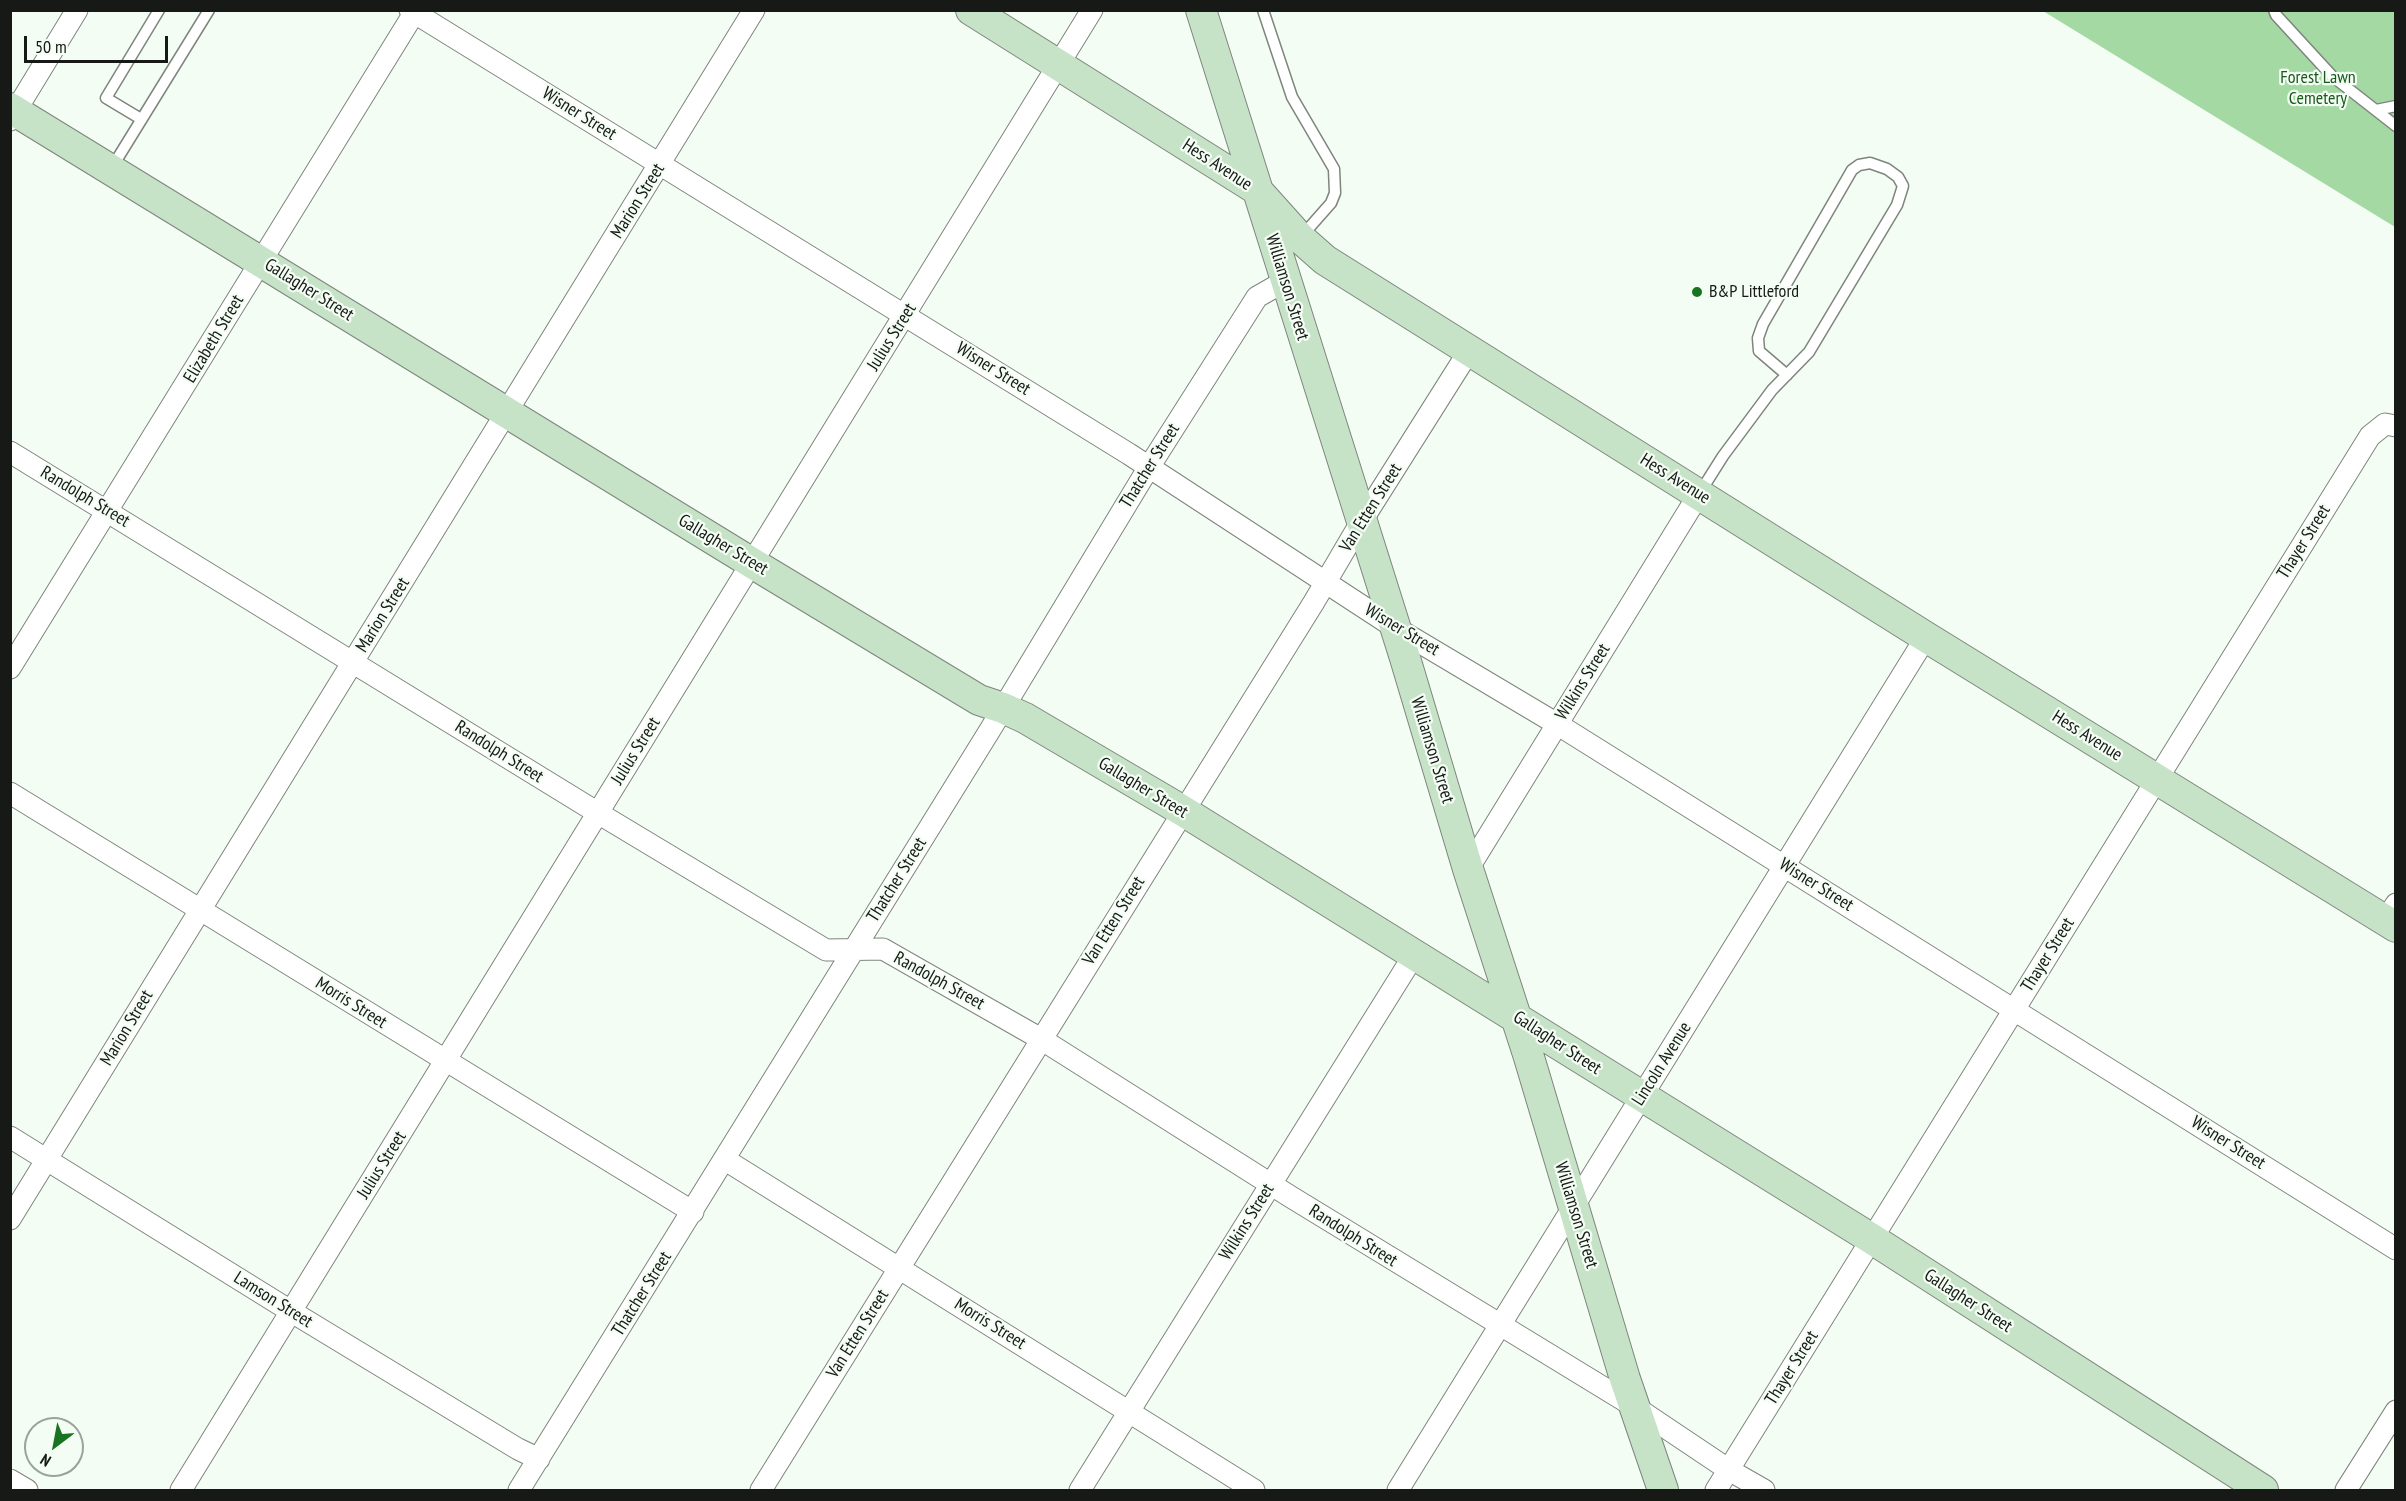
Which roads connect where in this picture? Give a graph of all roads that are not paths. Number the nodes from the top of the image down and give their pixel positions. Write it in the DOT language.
graph roads {
  1 [pos="77,10"];
  2 [pos="159,10"];
  3 [pos="209,10"];
  4 [pos="754,10"];
  5 [pos="971,10"];
  6 [pos="1092,10"];
  7 [pos="1201,10"];
  8 [pos="1263,10"];
  9 [pos="413,11"];
  10 [pos="2273,12"];
  11 [pos="1058,64"];
  12 [pos="2396,106"];
  13 [pos="2376,110"];
  14 [pos="12,113"];
  15 [pos="141,119"];
  16 [pos="2396,126"];
  17 [pos="660,164"];
  18 [pos="111,169"];
  19 [pos="1256,189"];
  20 [pos="1299,238"];
  21 [pos="261,261"];
  22 [pos="1285,280"];
  23 [pos="906,315"];
  24 [pos="1469,351"];
  25 [pos="1787,375"];
  26 [pos="507,413"];
  27 [pos="2390,425"];
  28 [pos="10,452"];
  29 [pos="1149,467"];
  30 [pos="1699,494"];
  31 [pos="108,511"];
  32 [pos="1361,522"];
  33 [pos="752,563"];
  34 [pos="1326,582"];
  35 [pos="1394,627"];
  36 [pos="1926,637"];
  37 [pos="354,662"];
  38 [pos="10,668"];
  39 [pos="1003,708"];
  40 [pos="1557,724"];
  41 [pos="2157,780"];
  42 [pos="10,793"];
  43 [pos="1182,811"];
  44 [pos="598,813"];
  45 [pos="1785,866"];
  46 [pos="1468,869"];
  47 [pos="200,909"];
  48 [pos="2392,917"];
  49 [pos="855,949"];
  50 [pos="1414,955"];
  51 [pos="2014,1009"];
  52 [pos="1516,1017"];
  53 [pos="1041,1039"];
  54 [pos="446,1062"];
  55 [pos="1642,1098"];
  56 [pos="10,1137"];
  57 [pos="47,1160"];
  58 [pos="724,1160"];
  59 [pos="1270,1184"];
  60 [pos="1573,1206"];
  61 [pos="693,1212"];
  62 [pos="10,1218"];
  63 [pos="1872,1239"];
  64 [pos="2396,1249"];
  65 [pos="899,1268"];
  66 [pos="292,1312"];
  67 [pos="1501,1327"];
  68 [pos="1635,1407"];
  69 [pos="1129,1411"];
  70 [pos="2396,1412"];
  71 [pos="539,1459"];
  72 [pos="1729,1470"];
  73 [pos="10,1480"];
  74 [pos="27,1491"];
  75 [pos="181,1491"];
  76 [pos="519,1491"];
  77 [pos="761,1491"];
  78 [pos="1080,1491"];
  79 [pos="1254,1491"];
  80 [pos="1398,1491"];
  81 [pos="1663,1491"];
  82 [pos="1716,1491"];
  83 [pos="1764,1491"];
  84 [pos="2263,1491"];
  85 [pos="2346,1491"];
  1 -- 14 [label="street"];
  2 -- 15 [label="lane"];
  3 -- 15 [label="lane"];
  4 -- 17 [label="street, Marion Street"];
  5 -- 11 [label="street, Hess Avenue"];
  6 -- 11 [label="street, Julius Street"];
  7 -- 19 [label="street, Williamson Street"];
  8 -- 20 [label="lane"];
  9 -- 17 [label="street, Wisner Street"];
  9 -- 21 [label="street, Elizabeth Street"];
  10 -- 13 [label="lane"];
  11 -- 19 [label="street, Hess Avenue"];
  11 -- 23 [label="street, Julius Street"];
  12 -- 13 [label="lane"];
  13 -- 16 [label="lane"];
  14 -- 18 [label="street, Gallagher Street"];
  15 -- 18 [label="lane"];
  17 -- 23 [label="street, Wisner Street"];
  17 -- 26 [label="street, Marion Street"];
  18 -- 21 [label="street, Gallagher Street"];
  19 -- 20 [label="street, Hess Avenue"];
  19 -- 22 [label="street, Williamson Street"];
  20 -- 24 [label="street, Hess Avenue"];
  21 -- 26 [label="street, Gallagher Street"];
  21 -- 31 [label="street, Elizabeth Street"];
  22 -- 29 [label="street, Thatcher Street"];
  22 -- 32 [label="street, Williamson Street"];
  23 -- 29 [label="street, Wisner Street"];
  23 -- 33 [label="street, Julius Street"];
  24 -- 30 [label="street, Hess Avenue"];
  24 -- 32 [label="street, Van Etten Street"];
  25 -- 25 [label="lane"];
  25 -- 30 [label="lane"];
  26 -- 33 [label="street, Gallagher Street"];
  26 -- 37 [label="street, Marion Street"];
  27 -- 41 [label="street, Thayer Street"];
  28 -- 31 [label="street, Randolph Street"];
  29 -- 34 [label="street, Wisner Street"];
  29 -- 39 [label="street, Thatcher Street"];
  30 -- 36 [label="street, Hess Avenue"];
  30 -- 40 [label="street, Wilkins Street"];
  31 -- 37 [label="street, Randolph Street"];
  31 -- 38 [label="street, Elizabeth Street"];
  32 -- 34 [label="street, Van Etten Street"];
  32 -- 35 [label="street, Williamson Street"];
  33 -- 39 [label="street, Gallagher Street"];
  33 -- 44 [label="street, Julius Street"];
  34 -- 35 [label="street, Wisner Street"];
  34 -- 43 [label="street, Van Etten Street"];
  35 -- 40 [label="street, Wisner Street"];
  35 -- 46 [label="street, Williamson Street"];
  36 -- 41 [label="street, Hess Avenue"];
  36 -- 45 [label="street, Lincoln Avenue"];
  37 -- 44 [label="street, Randolph Street"];
  37 -- 47 [label="street, Marion Street"];
  39 -- 43 [label="street, Gallagher Street"];
  39 -- 49 [label="street, Thatcher Street"];
  40 -- 45 [label="street, Wisner Street"];
  40 -- 46 [label="street, Wilkins Street"];
  41 -- 48 [label="street, Hess Avenue"];
  41 -- 51 [label="street, Thayer Street"];
  42 -- 47 [label="street, Morris Street"];
  43 -- 50 [label="street, Gallagher Street"];
  43 -- 53 [label="street, Van Etten Street"];
  44 -- 49 [label="street, Randolph Street"];
  44 -- 54 [label="street, Julius Street"];
  45 -- 51 [label="street, Wisner Street"];
  45 -- 55 [label="street, Lincoln Avenue"];
  46 -- 52 [label="street, Williamson Street"];
  47 -- 54 [label="street, Morris Street"];
  47 -- 57 [label="street, Marion Street"];
  49 -- 53 [label="street, Randolph Street"];
  49 -- 58 [label="street, Thatcher Street"];
  50 -- 52 [label="street, Gallagher Street"];
  50 -- 59 [label="street, Wilkins Street"];
  51 -- 63 [label="street, Thayer Street"];
  51 -- 64 [label="street, Wisner Street"];
  52 -- 55 [label="street, Gallagher Street"];
  52 -- 60 [label="street, Williamson Street"];
  53 -- 59 [label="street, Randolph Street"];
  53 -- 65 [label="street, Van Etten Street"];
  54 -- 61 [label="street, Morris Street"];
  54 -- 66 [label="street, Julius Street"];
  55 -- 60 [label="street, Lincoln Avenue"];
  55 -- 63 [label="street, Gallagher Street"];
  56 -- 57 [label="street, Lamson Street"];
  57 -- 62 [label="street, Marion Street"];
  57 -- 66 [label="street, Lamson Street"];
  58 -- 61 [label="street, Thatcher Street"];
  58 -- 65 [label="street, Morris Street"];
  59 -- 67 [label="street, Randolph Street"];
  59 -- 69 [label="street, Wilkins Street"];
  60 -- 67 [label="street, Lincoln Avenue"];
  60 -- 68 [label="street, Williamson Street"];
  61 -- 71 [label="street, Thatcher Street"];
  63 -- 72 [label="street, Thayer Street"];
  63 -- 84 [label="street, Gallagher Street"];
  65 -- 69 [label="street, Morris Street"];
  65 -- 77 [label="street, Van Etten Street"];
  66 -- 71 [label="street, Lamson Street"];
  66 -- 75 [label="street, Julius Street"];
  67 -- 68 [label="street, Randolph Street"];
  67 -- 80 [label="street, Lincoln Avenue"];
  68 -- 72 [label="street, Randolph Street"];
  68 -- 81 [label="street, Williamson Street"];
  69 -- 78 [label="street, Wilkins Street"];
  69 -- 79 [label="street, Morris Street"];
  70 -- 85 [label="street"];
  71 -- 76 [label="street, Thatcher Street"];
  72 -- 82 [label="street, Thayer Street"];
  72 -- 83 [label="street, Randolph Street"];
  73 -- 74 [label="street"];
}
